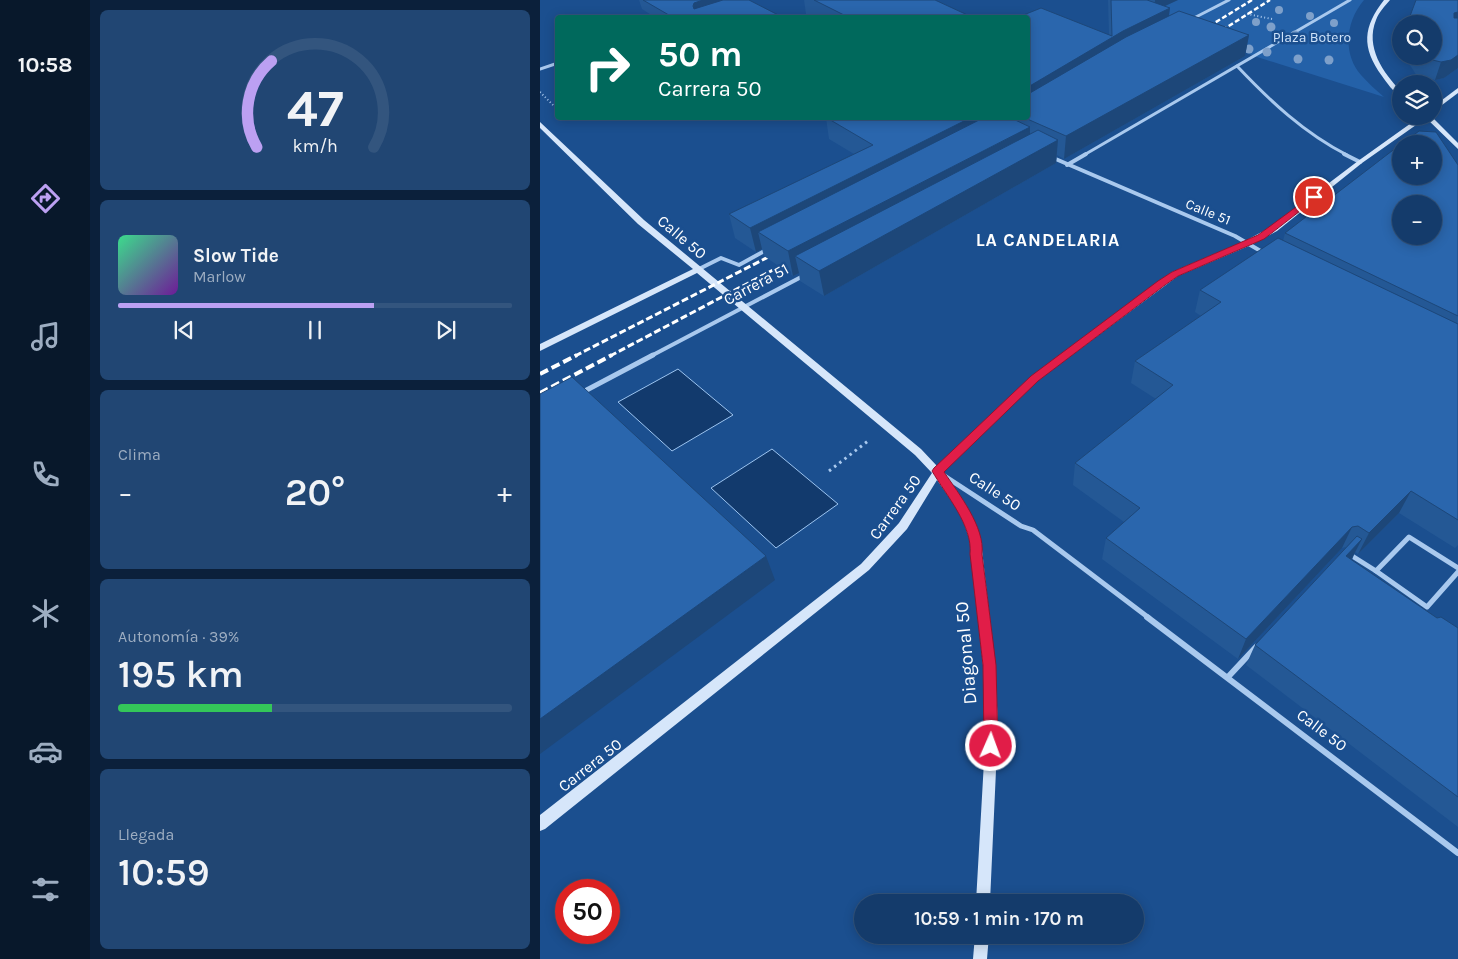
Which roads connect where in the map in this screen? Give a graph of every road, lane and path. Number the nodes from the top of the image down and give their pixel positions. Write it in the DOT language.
graph roads {
  1 [pos="1229,0"];
  2 [pos="1350,0"];
  3 [pos="1387,0"];
  4 [pos="1216,6"];
  5 [pos="1190,20"];
  6 [pos="1310,23"];
  7 [pos="1245,52"];
  8 [pos="1254,56"];
  9 [pos="555,64"];
  10 [pos="1237,66"];
  11 [pos="540,68"];
  12 [pos="1392,85"];
  13 [pos="1458,90"];
  14 [pos="540,92"];
  15 [pos="1442,103"];
  16 [pos="555,106"];
  17 [pos="540,124"];
  18 [pos="1413,125"];
  19 [pos="1435,125"];
  20 [pos="1458,147"];
  21 [pos="1044,154"];
  22 [pos="1360,162"];
  23 [pos="1067,165"];
  24 [pos="1248,243"];
  25 [pos="773,247"];
  26 [pos="1269,254"];
  27 [pos="699,270"];
  28 [pos="809,273"];
  29 [pos="744,308"];
  30 [pos="540,348"];
  31 [pos="574,397"];
  32 [pos="938,471"];
  33 [pos="1345,551"];
  34 [pos="1458,568"];
  35 [pos="1376,571"];
  36 [pos="1458,572"];
  37 [pos="1260,642"];
  38 [pos="1228,677"];
  39 [pos="540,824"];
  40 [pos="1458,853"];
  41 [pos="983,894"];
  42 [pos="981,944"];
  43 [pos="980,959"];
  1 -- 4 [label="street"];
  2 -- 6 [label="street"];
  3 -- 12 [label="main road"];
  4 -- 5 [label="street"];
  4 -- 6 [label="path"];
  6 -- 8 [label="street"];
  7 -- 8 [label="street"];
  8 -- 10 [label="street"];
  9 -- 11 [label="street"];
  10 -- 22 [label="street"];
  10 -- 23 [label="street"];
  13 -- 15 [label="main road"];
  14 -- 16 [label="path"];
  17 -- 27 [label="main road, Calle 50"];
  18 -- 22 [label="main road, Carrera 50"];
  19 -- 20 [label="main road"];
  21 -- 23 [label="street, Calle 51"];
  22 -- 24 [label="main road, Carrera 50"];
  23 -- 24 [label="street, Calle 51"];
  24 -- 26 [label="street, Calle 51"];
  24 -- 32 [label="main road, Carrera 50"];
  25 -- 27 [label="street, Carrera 51"];
  27 -- 29 [label="main road, Calle 50"];
  27 -- 30 [label="main road, Carrera 51"];
  28 -- 29 [label="street, Carrera 51"];
  29 -- 31 [label="street, Carrera 51"];
  29 -- 32 [label="main road, Calle 50"];
  32 -- 38 [label="street, Calle 50"];
  32 -- 39 [label="main road, Carrera 50"];
  32 -- 41 [label="main road, Diagonal 50"];
  33 -- 35 [label="street"];
  34 -- 35 [label="street"];
  35 -- 36 [label="street"];
  37 -- 38 [label="street"];
  38 -- 40 [label="street, Calle 50"];
  42 -- 43 [label="main road"];
}
